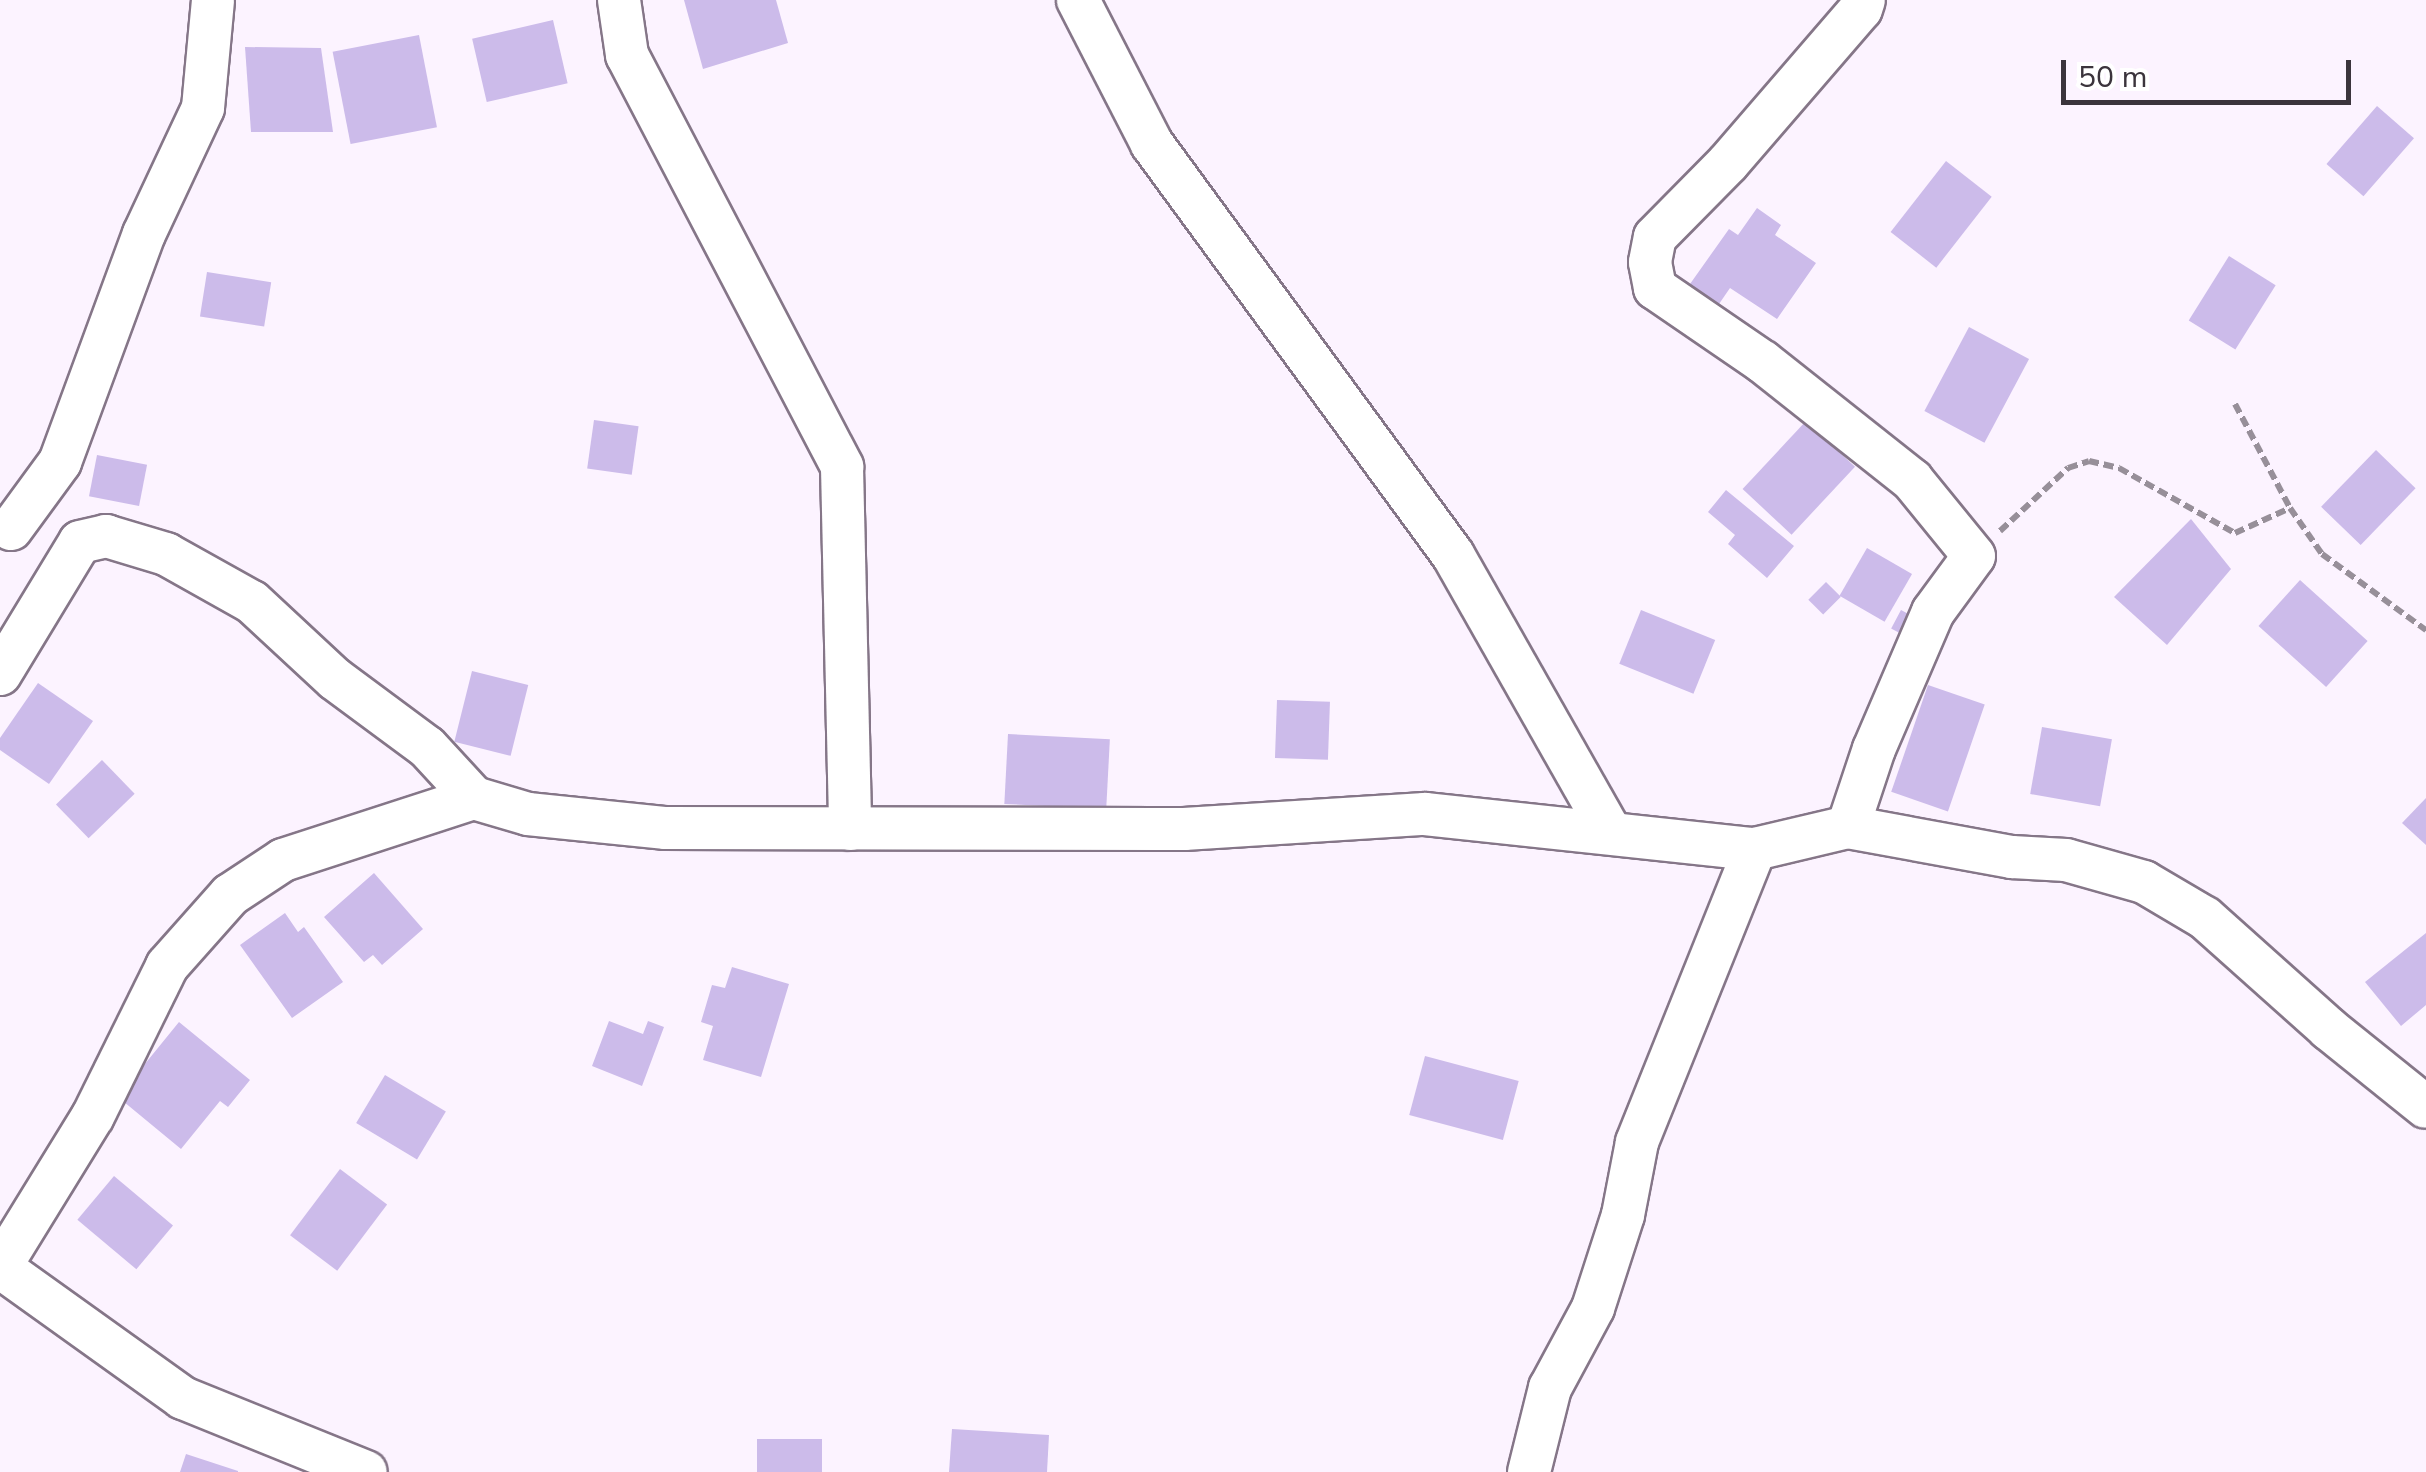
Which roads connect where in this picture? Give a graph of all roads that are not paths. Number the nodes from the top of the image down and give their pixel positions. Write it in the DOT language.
graph roads {
  1 [pos="212,0"];
  2 [pos="619,0"];
  3 [pos="1078,0"];
  4 [pos="1864,0"];
  5 [pos="5,527"];
  6 [pos="64,564"];
  7 [pos="0,674"];
  8 [pos="474,798"];
  9 [pos="1848,827"];
  10 [pos="850,829"];
  11 [pos="1609,830"];
  12 [pos="1755,849"];
  13 [pos="2426,1107"];
  14 [pos="0,1267"];
  15 [pos="366,1472"];
  16 [pos="1529,1472"];
  1 -- 5 [label="street"];
  2 -- 10 [label="street"];
  3 -- 11 [label="street"];
  4 -- 9 [label="street"];
  5 -- 6 [label="street"];
  6 -- 7 [label="street"];
  6 -- 8 [label="street"];
  8 -- 10 [label="street"];
  8 -- 14 [label="street"];
  9 -- 12 [label="street"];
  9 -- 13 [label="street"];
  10 -- 11 [label="street"];
  11 -- 12 [label="street"];
  12 -- 16 [label="street"];
  14 -- 15 [label="street"];
}
